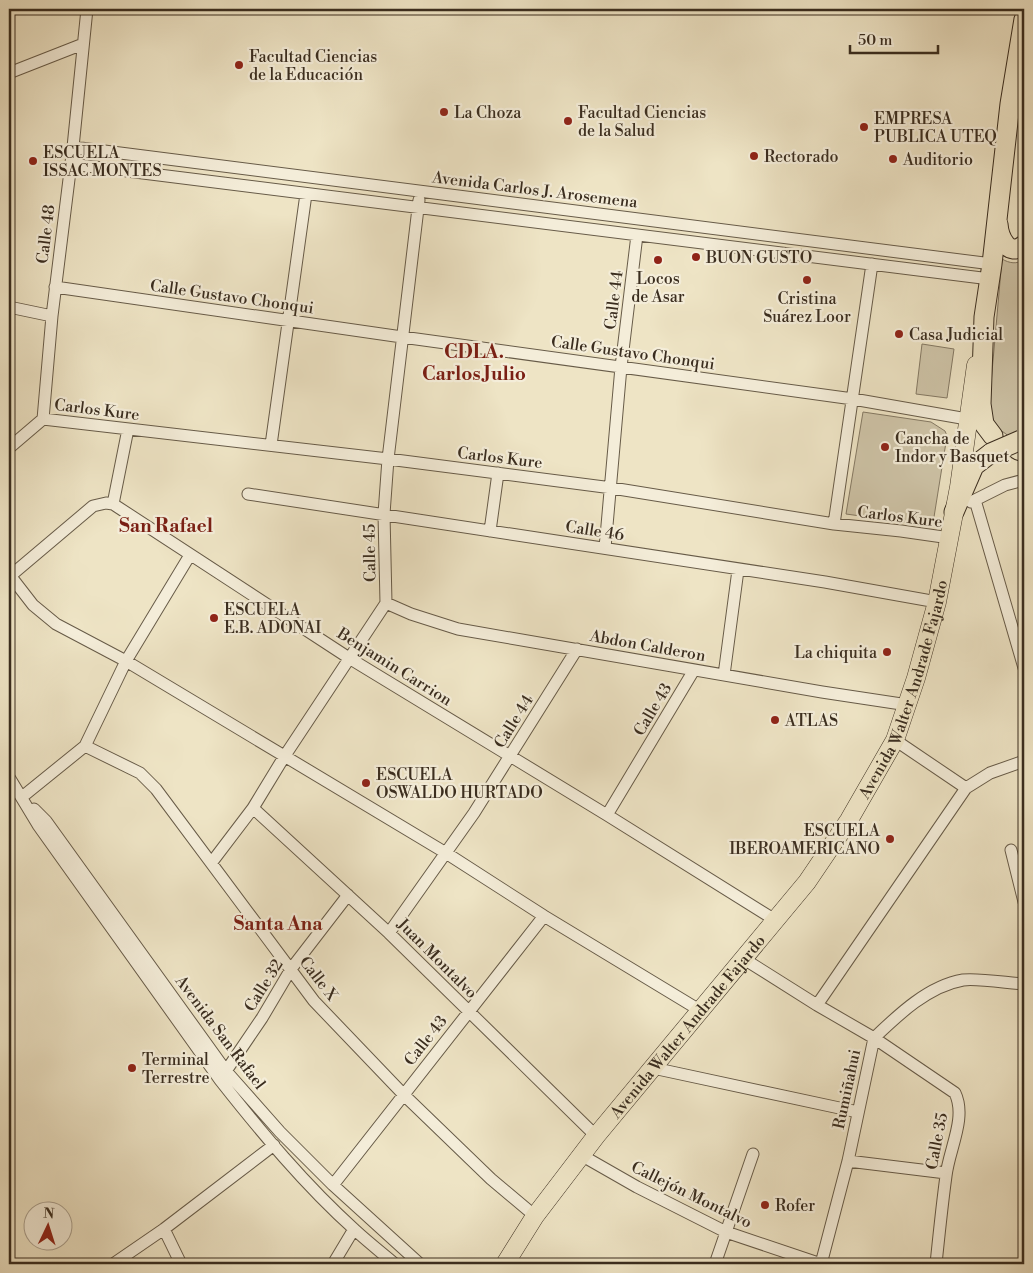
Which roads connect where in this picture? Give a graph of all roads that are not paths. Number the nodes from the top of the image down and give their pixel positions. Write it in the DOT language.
graph roads {
  1 [pos="13,9"];
  2 [pos="87,9"];
  3 [pos="9,11"];
  4 [pos="1024,19"];
  5 [pos="83,44"];
  6 [pos="9,73"];
  7 [pos="73,147"];
  8 [pos="71,164"];
  9 [pos="420,191"];
  10 [pos="306,194"];
  11 [pos="418,208"];
  12 [pos="998,215"];
  13 [pos="637,235"];
  14 [pos="1024,245"];
  15 [pos="872,264"];
  16 [pos="991,272"];
  17 [pos="55,287"];
  18 [pos="9,307"];
  19 [pos="52,316"];
  20 [pos="984,317"];
  21 [pos="288,320"];
  22 [pos="402,337"];
  23 [pos="621,366"];
  24 [pos="853,399"];
  25 [pos="43,419"];
  26 [pos="967,419"];
  27 [pos="128,429"];
  28 [pos="992,444"];
  29 [pos="270,445"];
  30 [pos="1022,445"];
  31 [pos="9,448"];
  32 [pos="388,459"];
  33 [pos="498,473"];
  34 [pos="1024,480"];
  35 [pos="612,488"];
  36 [pos="248,494"];
  37 [pos="975,500"];
  38 [pos="113,504"];
  39 [pos="954,512"];
  40 [pos="384,514"];
  41 [pos="834,524"];
  42 [pos="490,531"];
  43 [pos="950,538"];
  44 [pos="605,548"];
  45 [pos="190,555"];
  46 [pos="738,570"];
  47 [pos="9,576"];
  48 [pos="937,602"];
  49 [pos="386,603"];
  50 [pos="577,649"];
  51 [pos="349,658"];
  52 [pos="126,661"];
  53 [pos="1024,668"];
  54 [pos="694,670"];
  55 [pos="724,675"];
  56 [pos="908,705"];
  57 [pos="895,740"];
  58 [pos="86,746"];
  59 [pos="284,757"];
  60 [pos="510,757"];
  61 [pos="1024,761"];
  62 [pos="9,777"];
  63 [pos="966,788"];
  64 [pos="22,797"];
  65 [pos="253,808"];
  66 [pos="607,815"];
  67 [pos="1011,850"];
  68 [pos="446,853"];
  69 [pos="212,862"];
  70 [pos="348,895"];
  71 [pos="1024,902"];
  72 [pos="544,916"];
  73 [pos="775,920"];
  74 [pos="389,933"];
  75 [pos="744,959"];
  76 [pos="291,969"];
  77 [pos="1024,984"];
  78 [pos="817,1005"];
  79 [pos="468,1011"];
  80 [pos="701,1011"];
  81 [pos="874,1038"];
  82 [pos="653,1068"];
  83 [pos="226,1071"];
  84 [pos="404,1094"];
  85 [pos="858,1112"];
  86 [pos="596,1136"];
  87 [pos="274,1145"];
  88 [pos="753,1154"];
  89 [pos="581,1155"];
  90 [pos="848,1160"];
  91 [pos="946,1173"];
  92 [pos="333,1185"];
  93 [pos="535,1216"];
  94 [pos="164,1229"];
  95 [pos="354,1229"];
  96 [pos="726,1232"];
  97 [pos="113,1264"];
  98 [pos="181,1264"];
  99 [pos="333,1264"];
  100 [pos="395,1264"];
  101 [pos="420,1264"];
  102 [pos="505,1264"];
  103 [pos="715,1264"];
  104 [pos="821,1264"];
  105 [pos="936,1264"];
  1 -- 3 [label="street"];
  2 -- 5 [label="street, Calle 48"];
  4 -- 12 [label="highway, Avenida Walter Andrade Fajardo"];
  5 -- 6 [label="street"];
  5 -- 7 [label="street, Calle 48"];
  7 -- 8 [label="street, Calle 48"];
  7 -- 9 [label="street, Avenida Carlos J. Arosemena"];
  8 -- 10 [label="street, Avenida Carlos J. Arosemena"];
  8 -- 17 [label="street, Calle 48"];
  9 -- 11 [label="street, Calle 45"];
  9 -- 16 [label="street, Avenida Carlos J. Arosemena"];
  10 -- 11 [label="street, Avenida Carlos J. Arosemena"];
  10 -- 21 [label="street"];
  11 -- 13 [label="street, Avenida Carlos J. Arosemena"];
  11 -- 22 [label="street, Calle 45"];
  12 -- 14 [label="highway"];
  12 -- 16 [label="highway, Avenida Walter Andrade Fajardo"];
  13 -- 15 [label="street, Avenida Carlos J. Arosemena"];
  13 -- 23 [label="street, Calle 44"];
  15 -- 16 [label="street, Avenida Carlos J. Arosemena"];
  15 -- 24 [label="street"];
  16 -- 20 [label="highway, Avenida Walter Andrade Fajardo"];
  17 -- 19 [label="street, Calle 48"];
  17 -- 21 [label="street, Calle Gustavo Chonqui"];
  18 -- 19 [label="street"];
  19 -- 25 [label="street, Calle 48"];
  20 -- 26 [label="main road, Avenida Walter Andrade Fajardo"];
  20 -- 28 [label="highway"];
  21 -- 22 [label="street, Calle Gustavo Chonqui"];
  21 -- 29 [label="street"];
  22 -- 23 [label="street, Calle Gustavo Chonqui"];
  22 -- 32 [label="street, Calle 45"];
  23 -- 24 [label="street, Calle Gustavo Chonqui"];
  23 -- 35 [label="street, Calle 44"];
  24 -- 26 [label="street, Calle Gustavo Chonqui"];
  24 -- 41 [label="street"];
  25 -- 27 [label="street, Carlos Kure"];
  25 -- 31 [label="street"];
  26 -- 39 [label="main road, Avenida Walter Andrade Fajardo"];
  27 -- 29 [label="street, Carlos Kure"];
  27 -- 38 [label="street"];
  28 -- 30 [label="highway, bridge"];
  28 -- 39 [label="highway"];
  29 -- 32 [label="street, Carlos Kure"];
  32 -- 33 [label="street, Carlos Kure"];
  32 -- 40 [label="street, Calle 45"];
  33 -- 35 [label="street, Carlos Kure"];
  33 -- 42 [label="street"];
  34 -- 37 [label="street"];
  35 -- 41 [label="street, Carlos Kure"];
  35 -- 44 [label="street, Calle 44"];
  36 -- 40 [label="street, Calle 46"];
  37 -- 39 [label="street"];
  37 -- 53 [label="street"];
  38 -- 45 [label="street, Benjamin Carrion"];
  38 -- 47 [label="street"];
  39 -- 43 [label="main road, Avenida Walter Andrade Fajardo"];
  40 -- 42 [label="street, Calle 46"];
  40 -- 49 [label="street, Calle 45"];
  41 -- 43 [label="street, Carlos Kure"];
  42 -- 44 [label="street, Calle 46"];
  43 -- 48 [label="main road, Avenida Walter Andrade Fajardo"];
  44 -- 46 [label="street, Calle 46"];
  45 -- 51 [label="street, Benjamin Carrion"];
  45 -- 52 [label="street"];
  46 -- 48 [label="street, Calle 46"];
  46 -- 55 [label="street"];
  47 -- 52 [label="street"];
  48 -- 56 [label="main road, Avenida Walter Andrade Fajardo"];
  49 -- 50 [label="street, Abdon Calderon"];
  49 -- 51 [label="street, Calle 45"];
  50 -- 54 [label="street, Abdon Calderon"];
  50 -- 60 [label="street, Calle 44"];
  51 -- 59 [label="street, Calle 45"];
  51 -- 60 [label="street, Benjamin Carrion"];
  52 -- 58 [label="street"];
  52 -- 59 [label="street"];
  54 -- 55 [label="street, Abdon Calderon"];
  54 -- 66 [label="street, Calle 43"];
  55 -- 56 [label="street, Abdon Calderon"];
  56 -- 57 [label="main road, Avenida Walter Andrade Fajardo"];
  57 -- 63 [label="street"];
  57 -- 73 [label="main road, Avenida Walter Andrade Fajardo"];
  58 -- 64 [label="street"];
  58 -- 69 [label="street, Calle X"];
  59 -- 65 [label="street, Calle 45"];
  59 -- 68 [label="street"];
  60 -- 66 [label="street, Benjamin Carrion"];
  60 -- 68 [label="street, Calle 44"];
  61 -- 63 [label="street"];
  62 -- 64 [label="street, Avenida San Rafael"];
  63 -- 78 [label="street"];
  64 -- 83 [label="street, Avenida San Rafael"];
  64 -- 87 [label="street, Avenida San Rafael"];
  65 -- 69 [label="street, Calle 45"];
  65 -- 70 [label="street, Juan Montalvo"];
  66 -- 73 [label="street, Benjamin Carrion"];
  67 -- 71 [label="street"];
  68 -- 72 [label="street"];
  68 -- 74 [label="street, Calle 44"];
  69 -- 76 [label="street, Calle X"];
  70 -- 74 [label="street, Juan Montalvo"];
  70 -- 76 [label="street, Calle 32"];
  72 -- 79 [label="street, Calle 43"];
  72 -- 80 [label="street"];
  73 -- 75 [label="main road, Avenida Walter Andrade Fajardo"];
  74 -- 79 [label="street, Juan Montalvo"];
  75 -- 78 [label="street, Rumiñahui"];
  75 -- 80 [label="main road, Avenida Walter Andrade Fajardo"];
  76 -- 83 [label="street, Calle 32"];
  76 -- 84 [label="street, Calle X"];
  77 -- 81 [label="street"];
  78 -- 81 [label="street, Rumiñahui"];
  79 -- 84 [label="street, Calle 43"];
  79 -- 86 [label="street, Juan Montalvo"];
  80 -- 82 [label="main road, Avenida Walter Andrade Fajardo"];
  81 -- 85 [label="street, Rumiñahui"];
  81 -- 91 [label="street, Calle 35"];
  82 -- 85 [label="street"];
  82 -- 86 [label="main road, Avenida Walter Andrade Fajardo"];
  83 -- 92 [label="street, Avenida San Rafael"];
  84 -- 92 [label="street, Calle 43"];
  84 -- 93 [label="street, Calle X"];
  85 -- 90 [label="street, Rumiñahui"];
  86 -- 89 [label="main road, Avenida Walter Andrade Fajardo"];
  87 -- 94 [label="street"];
  87 -- 95 [label="street, Avenida San Rafael"];
  88 -- 96 [label="street"];
  89 -- 93 [label="main road, Avenida Walter Andrade Fajardo"];
  89 -- 96 [label="street, Callejón Montalvo"];
  90 -- 91 [label="street"];
  90 -- 104 [label="street, Rumiñahui"];
  91 -- 105 [label="street, Calle 35"];
  92 -- 101 [label="street, Avenida San Rafael"];
  93 -- 102 [label="main road, Avenida Walter Andrade Fajardo"];
  94 -- 97 [label="street"];
  94 -- 98 [label="street"];
  95 -- 99 [label="street"];
  95 -- 100 [label="street, Avenida San Rafael"];
  96 -- 103 [label="street"];
  96 -- 104 [label="street, Callejón Montalvo"];
}
